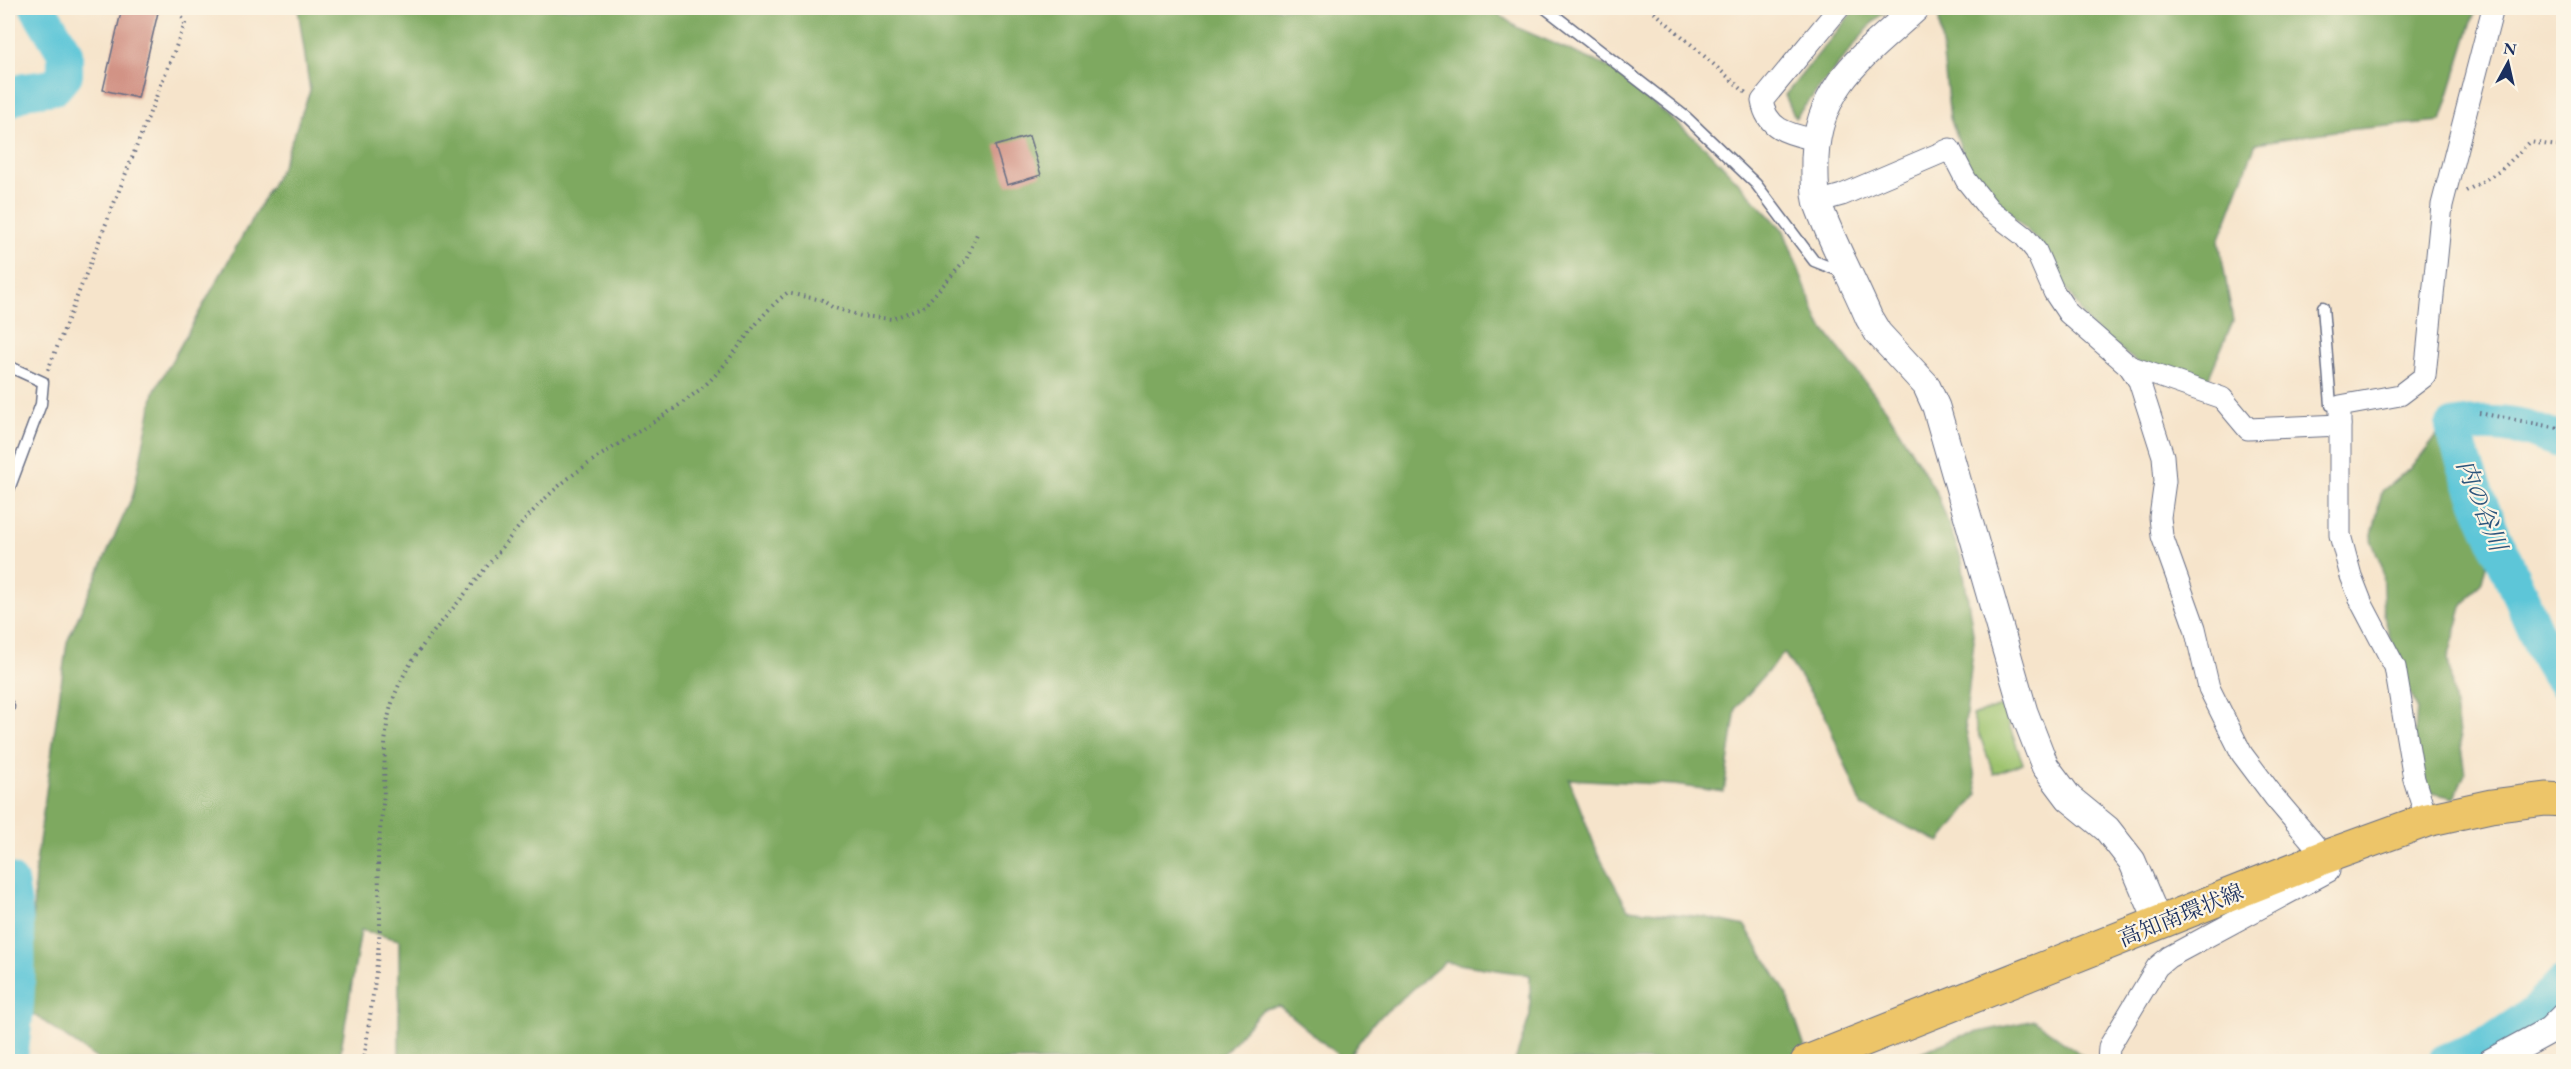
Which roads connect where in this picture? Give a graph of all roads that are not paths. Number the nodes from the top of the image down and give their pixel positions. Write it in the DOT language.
graph roads {
  1 [pos="1545,8"];
  2 [pos="1839,8"];
  3 [pos="1916,8"];
  4 [pos="2493,8"];
  5 [pos="1816,140"];
  6 [pos="1817,202"];
  7 [pos="1851,275"];
  8 [pos="2323,307"];
  9 [pos="8,366"];
  10 [pos="2129,366"];
  11 [pos="2340,416"];
  12 [pos="8,492"];
  13 [pos="2564,800"];
  14 [pos="2427,820"];
  15 [pos="2325,857"];
  16 [pos="2159,924"];
  17 [pos="2564,1016"];
  18 [pos="1807,1062"];
  19 [pos="2108,1062"];
  20 [pos="2491,1062"];
  1 -- 7 [label="lane"];
  2 -- 5 [label="street"];
  3 -- 5 [label="street"];
  4 -- 11 [label="street"];
  5 -- 6 [label="street"];
  6 -- 7 [label="street"];
  6 -- 10 [label="street"];
  7 -- 16 [label="street"];
  8 -- 11 [label="lane"];
  9 -- 12 [label="lane"];
  10 -- 11 [label="street"];
  10 -- 15 [label="street"];
  11 -- 14 [label="street"];
  13 -- 14 [label="main road, 高知南環状線"];
  14 -- 15 [label="main road, 高知南環状線"];
  15 -- 16 [label="main road, 高知南環状線"];
  15 -- 19 [label="street"];
  16 -- 18 [label="main road, 高知南環状線"];
  17 -- 20 [label="street"];
}
